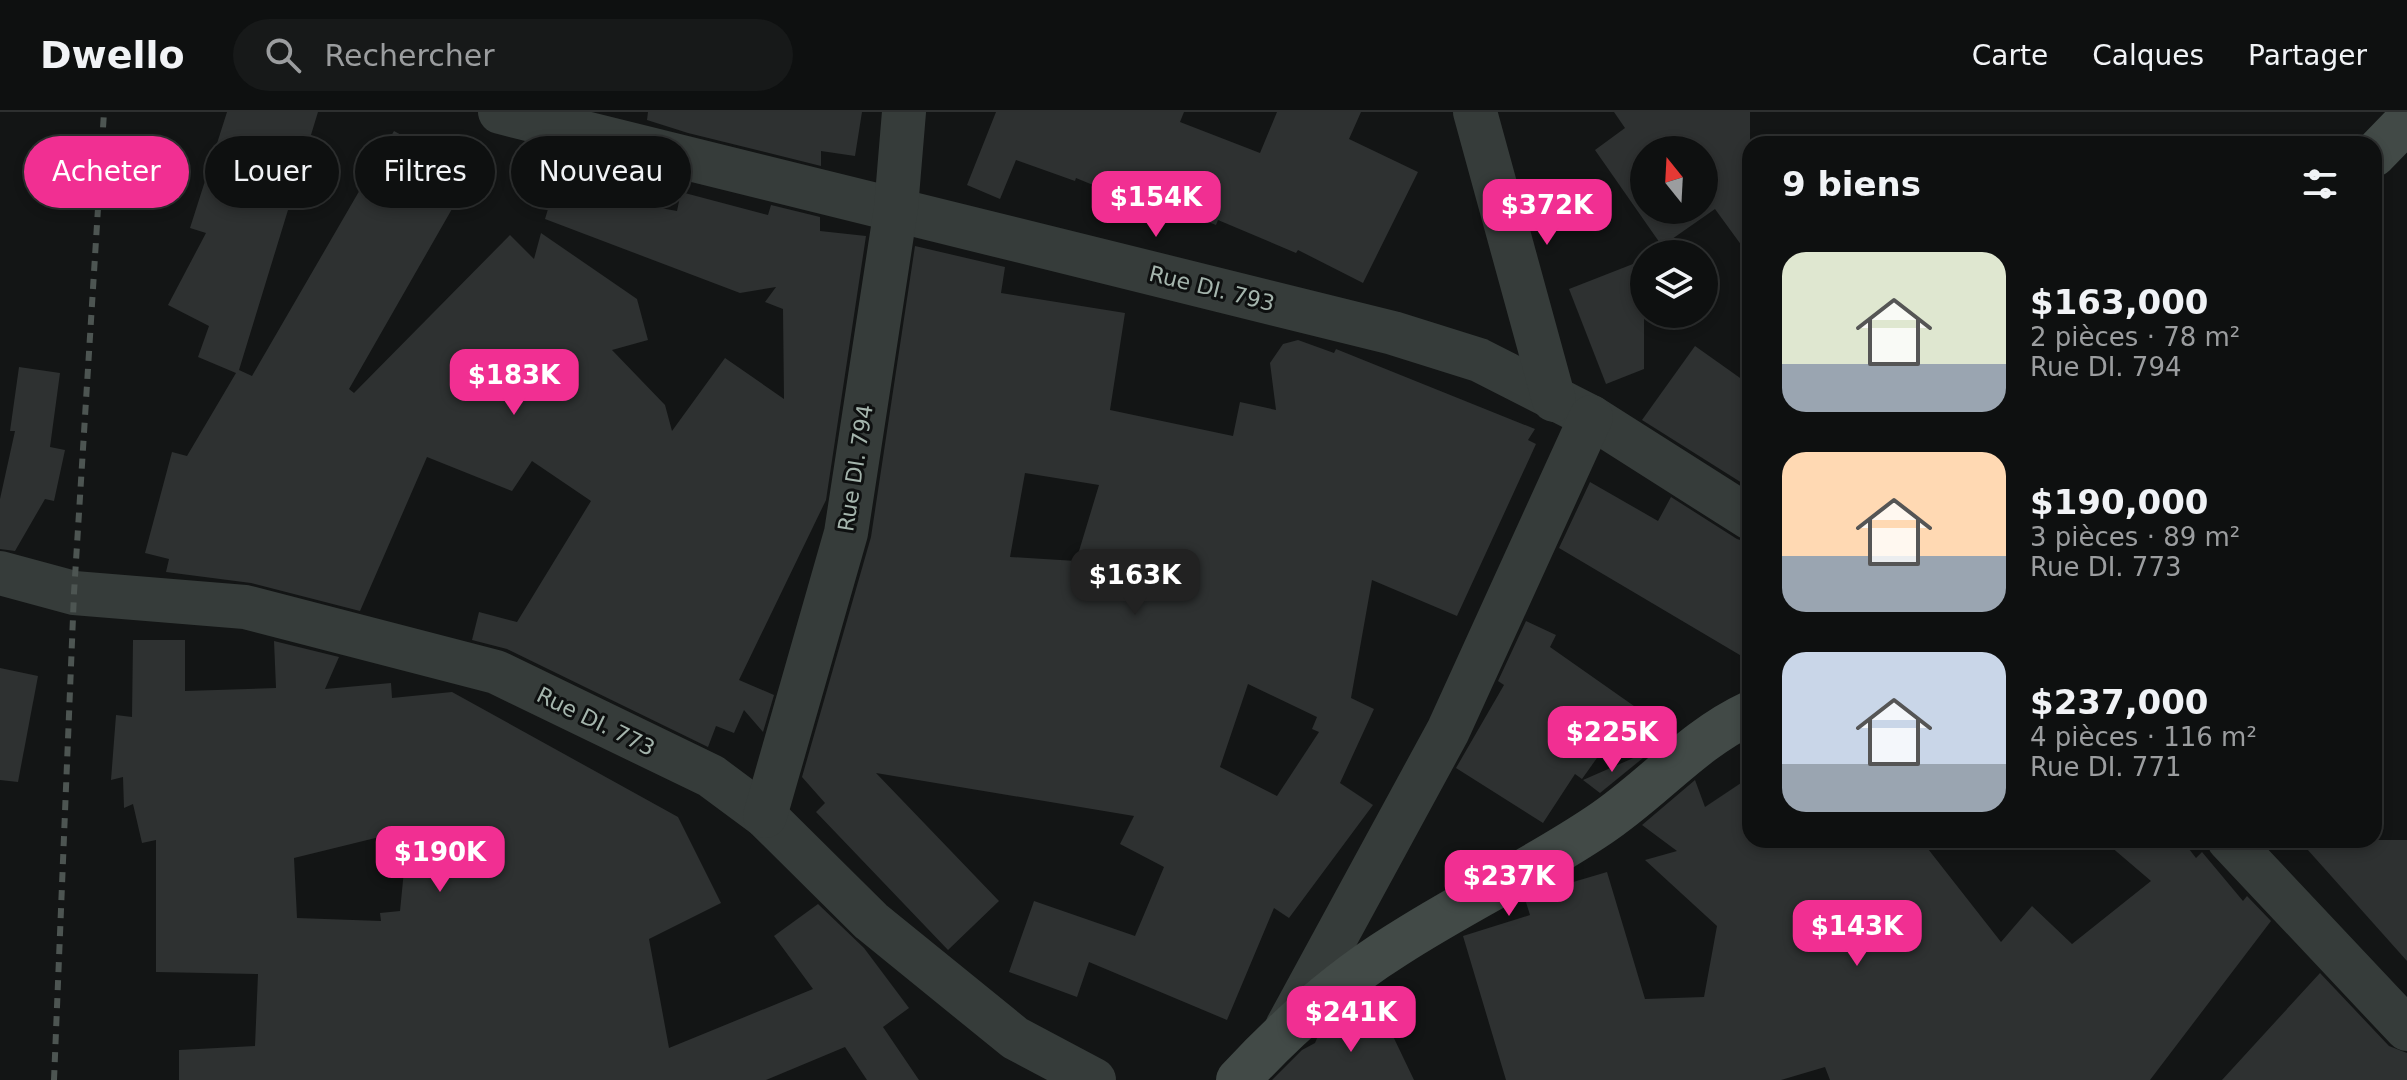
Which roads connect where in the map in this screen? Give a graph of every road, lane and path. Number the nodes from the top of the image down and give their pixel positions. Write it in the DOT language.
graph roads {
  1 [pos="500,112"];
  2 [pos="904,112"];
  3 [pos="1475,112"];
  4 [pos="2407,121"];
  5 [pos="2382,147"];
  6 [pos="896,208"];
  7 [pos="1573,408"];
  8 [pos="1742,513"];
  9 [pos="0,573"];
  10 [pos="1742,716"];
  11 [pos="765,816"];
  12 [pos="2237,848"];
  13 [pos="1287,1027"];
  14 [pos="2407,1029"];
  15 [pos="1094,1080"];
  16 [pos="1238,1080"];
  1 -- 6 [label="street, Rue DI. 793"];
  2 -- 6 [label="street, Rue DI. 794"];
  3 -- 7 [label="street"];
  4 -- 5 [label="street"];
  6 -- 7 [label="street, Rue DI. 793"];
  6 -- 11 [label="street, Rue DI. 794"];
  7 -- 8 [label="street, Rue DI. 793"];
  7 -- 13 [label="street"];
  9 -- 11 [label="street, Rue DI. 773"];
  10 -- 13 [label="street"];
  11 -- 15 [label="street, Rue DI. 773"];
  12 -- 14 [label="street"];
  13 -- 16 [label="street"];
}
